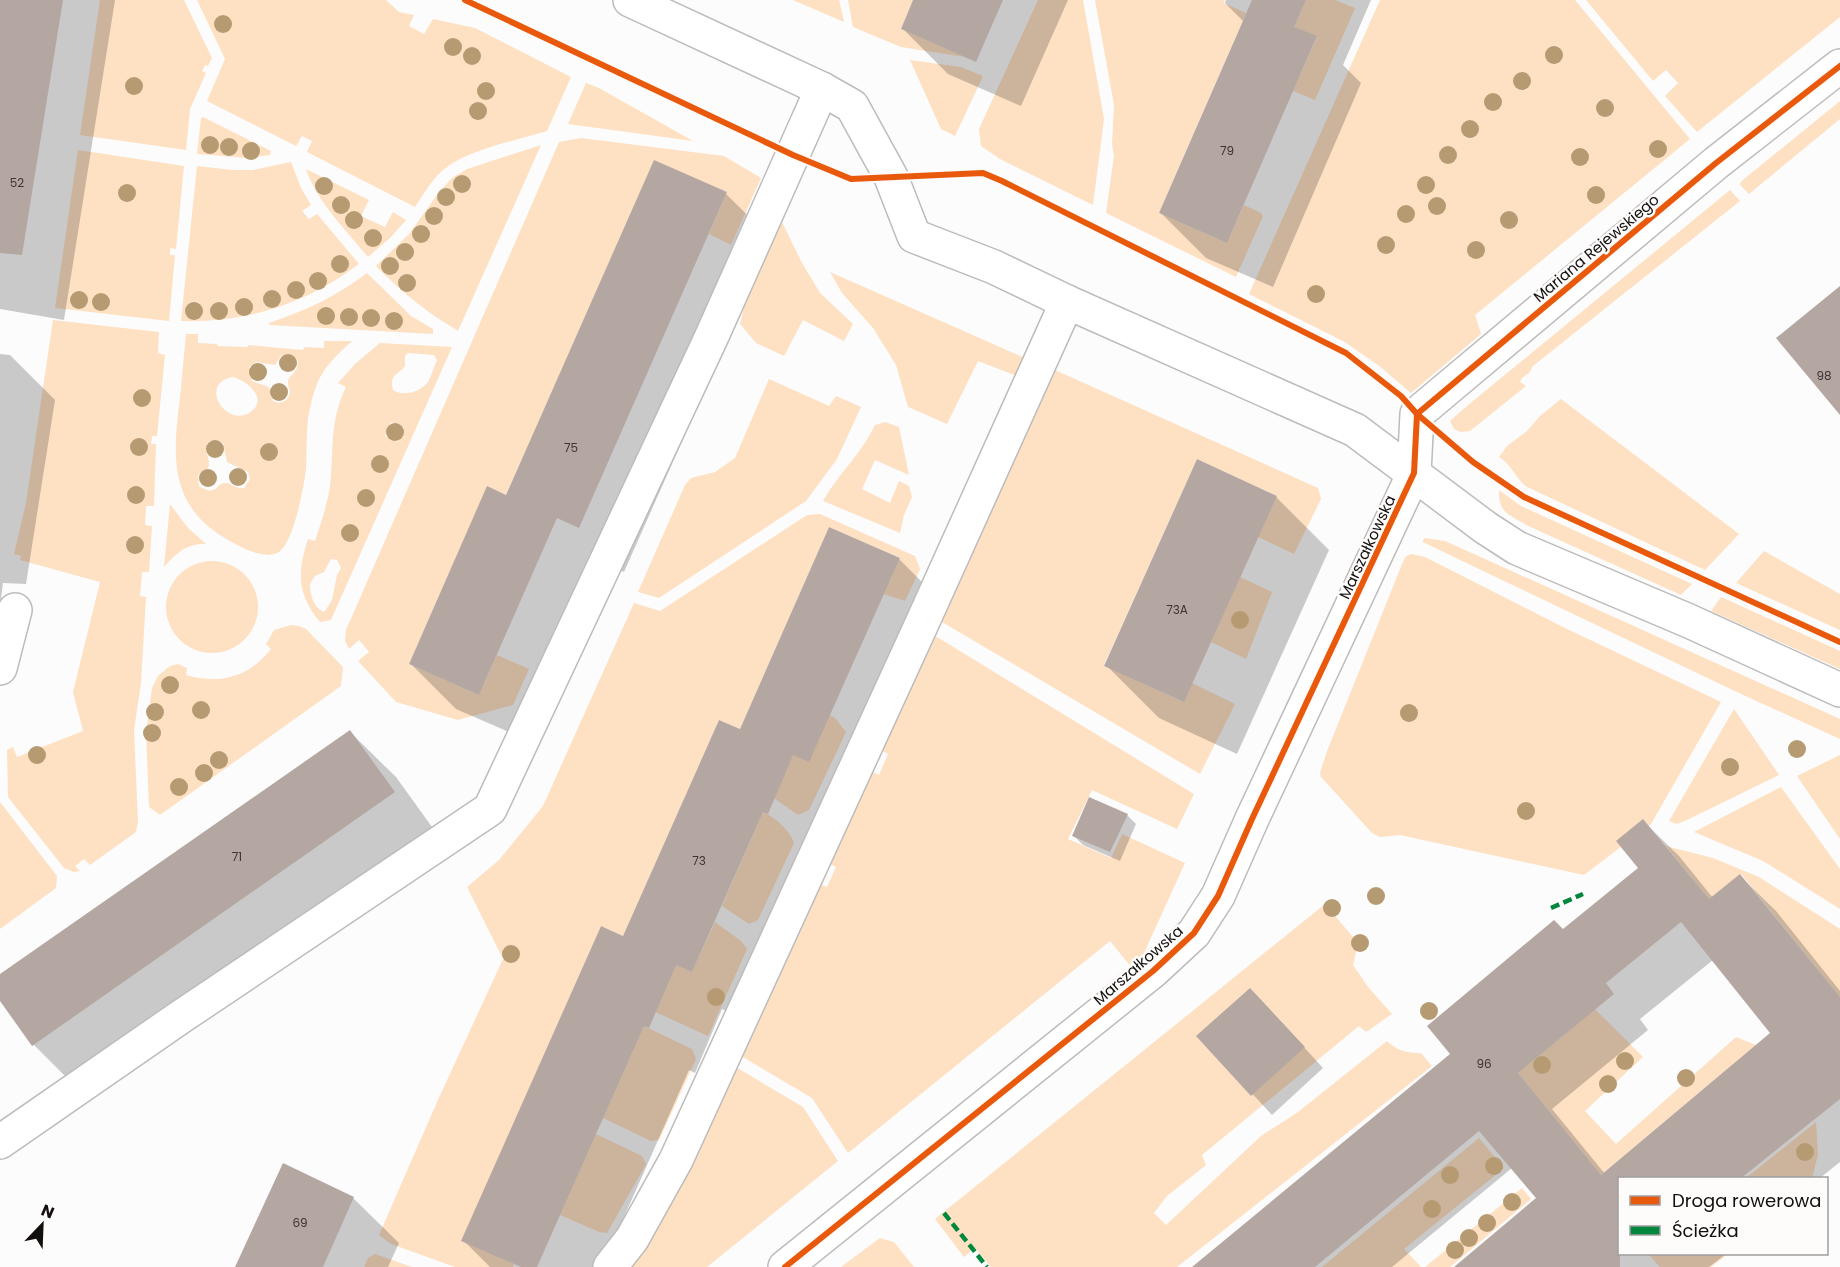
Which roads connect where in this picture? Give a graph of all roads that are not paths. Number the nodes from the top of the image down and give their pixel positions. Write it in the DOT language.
graph roads {
  1 [pos="630,0"];
  2 [pos="1840,66"];
  3 [pos="822,89"];
  4 [pos="1067,302"];
  5 [pos="1414,473"];
  6 [pos="15,610"];
  7 [pos="0,668"];
  8 [pos="1840,690"];
  9 [pos="0,1142"];
  10 [pos="610,1267"];
  11 [pos="785,1267"];
  1 -- 3 [label="street"];
  2 -- 5 [label="street, Mariana Rejewskiego"];
  3 -- 4 [label="street"];
  3 -- 9 [label="street"];
  4 -- 5 [label="street"];
  4 -- 10 [label="street"];
  5 -- 8 [label="street"];
  5 -- 11 [label="street, Marszałkowska"];
  6 -- 7 [label="street"];
}
